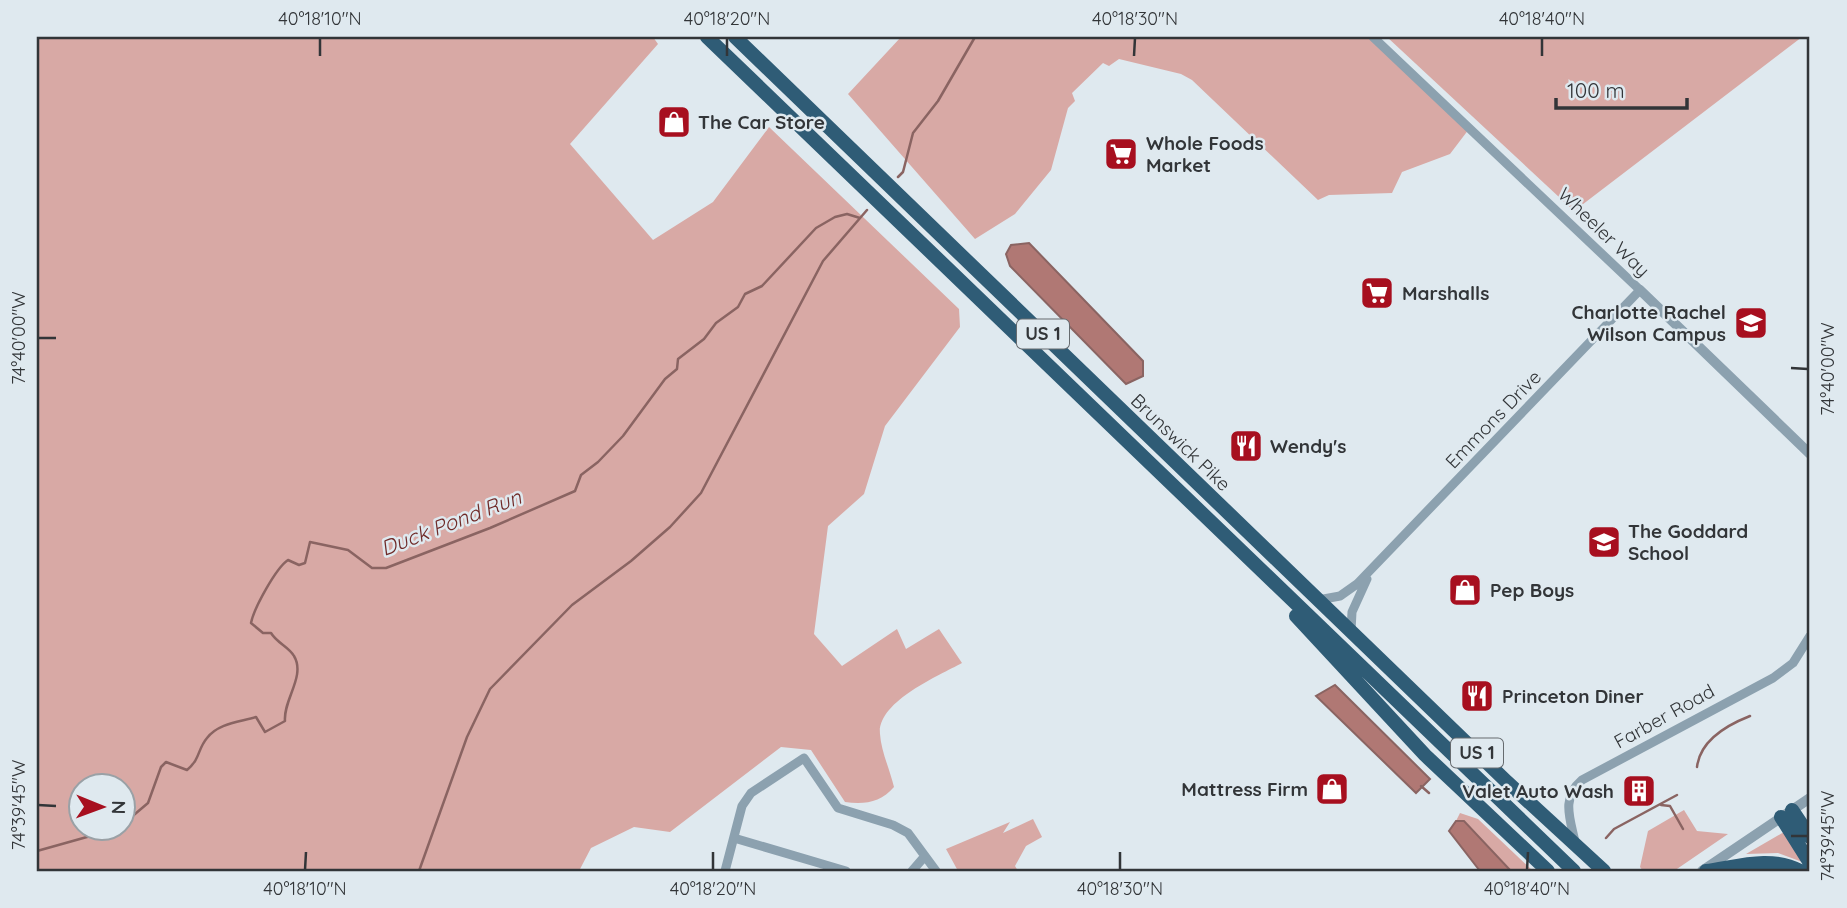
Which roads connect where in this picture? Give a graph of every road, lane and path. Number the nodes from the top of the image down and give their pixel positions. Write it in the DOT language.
graph roads {
  1 [pos="706,37"];
  2 [pos="735,37"];
  3 [pos="1373,37"];
  4 [pos="1640,290"];
  5 [pos="1810,454"];
  6 [pos="1259,568"];
  7 [pos="1370,571"];
  8 [pos="1318,600"];
  9 [pos="1351,632"];
  10 [pos="1810,636"];
  11 [pos="1810,798"];
  12 [pos="1787,814"];
  13 [pos="1810,837"];
  14 [pos="734,838"];
  15 [pos="1575,842"];
  16 [pos="925,856"];
  17 [pos="1810,863"];
  18 [pos="819,868"];
  19 [pos="725,871"];
  20 [pos="846,871"];
  21 [pos="912,871"];
  22 [pos="936,871"];
  23 [pos="1548,871"];
  24 [pos="1574,871"];
  25 [pos="1604,871"];
  26 [pos="1704,871"];
  27 [pos="1800,871"];
  1 -- 6 [label="highway, Brunswick Pike / US 1"];
  2 -- 8 [label="highway, Brunswick Pike / US 1"];
  3 -- 4 [label="street, Wheeler Way"];
  4 -- 5 [label="street, Wheeler Way"];
  4 -- 7 [label="street, Emmons Drive"];
  6 -- 23 [label="highway"];
  6 -- 24 [label="highway, Brunswick Pike / US 1"];
  7 -- 8 [label="street, Emmons Drive"];
  7 -- 9 [label="street, Emmons Drive"];
  8 -- 9 [label="highway, Brunswick Pike / US 1"];
  9 -- 15 [label="highway, Brunswick Pike / US 1"];
  10 -- 15 [label="street, Farber Road"];
  11 -- 12 [label="street"];
  12 -- 13 [label="highway"];
  12 -- 17 [label="highway"];
  12 -- 26 [label="street"];
  14 -- 16 [label="street"];
  14 -- 18 [label="street"];
  14 -- 19 [label="street"];
  15 -- 25 [label="highway, Brunswick Pike / US 1"];
  16 -- 21 [label="street"];
  16 -- 22 [label="street"];
  18 -- 20 [label="street"];
  26 -- 27 [label="highway"];
}
